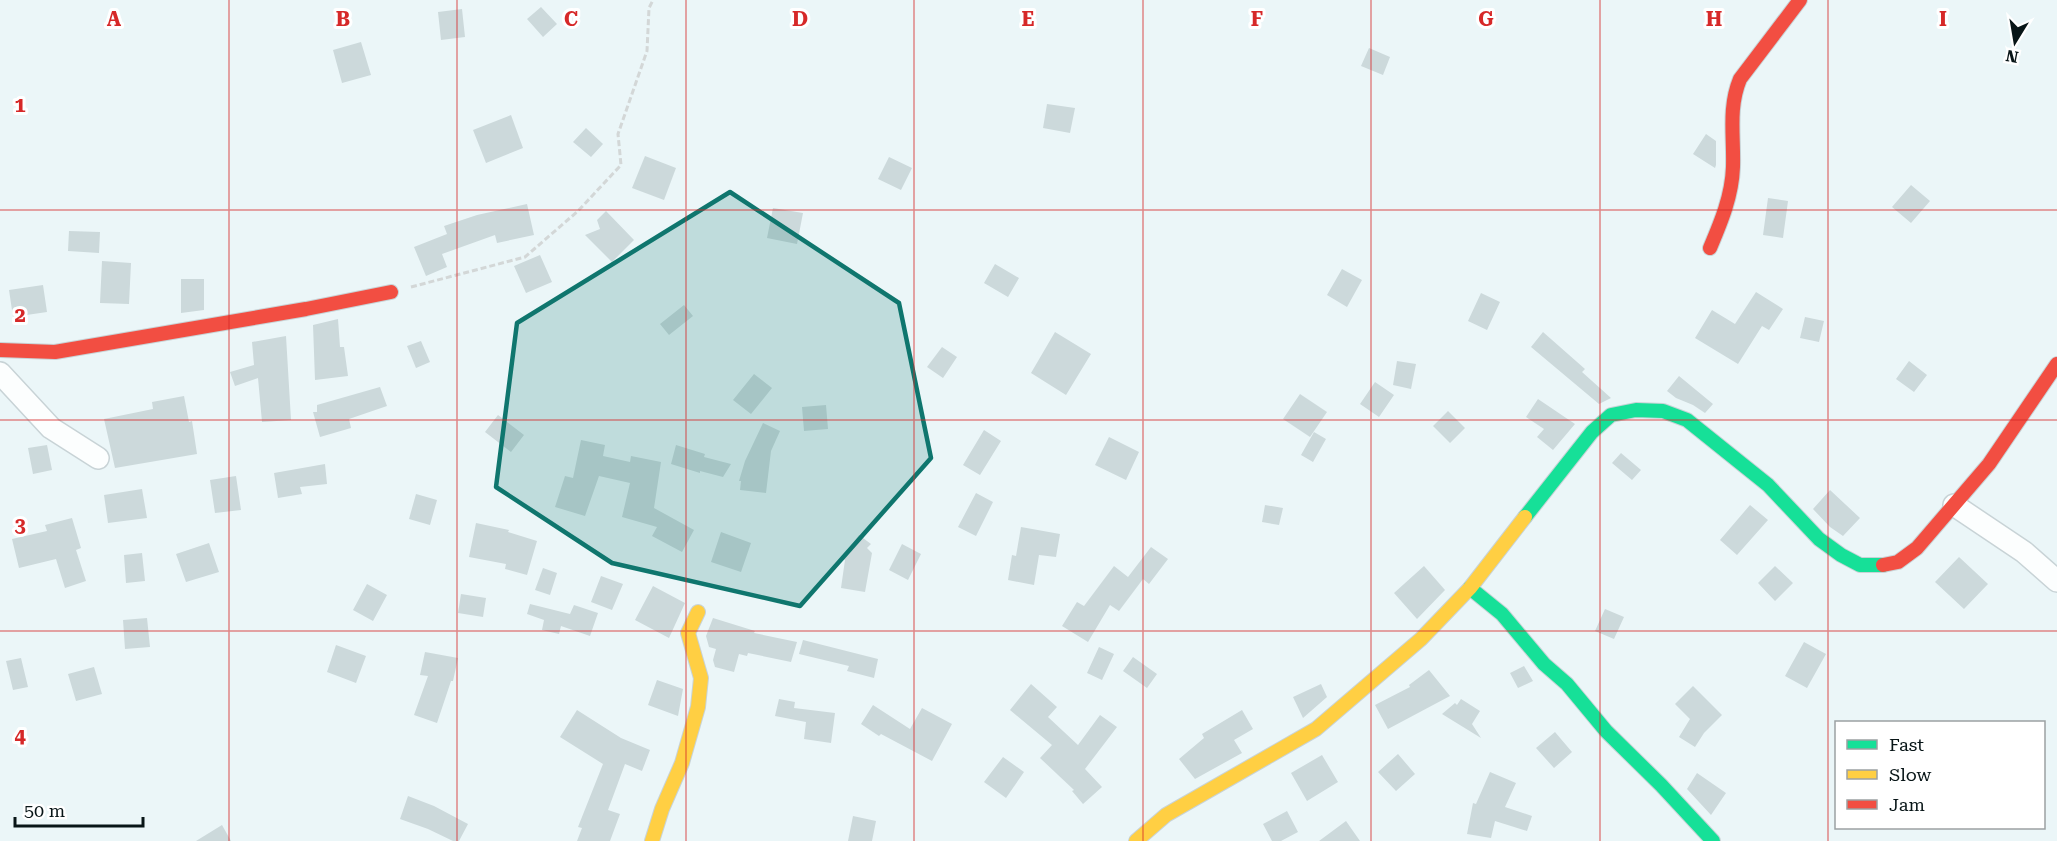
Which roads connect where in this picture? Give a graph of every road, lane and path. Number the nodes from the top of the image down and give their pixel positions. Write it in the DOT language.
graph roads {
  1 [pos="653,0"];
  2 [pos="1800,0"];
  3 [pos="1710,248"];
  4 [pos="391,292"];
  5 [pos="0,350"];
  6 [pos="2057,364"];
  7 [pos="0,373"];
  8 [pos="98,458"];
  9 [pos="1954,505"];
  10 [pos="2057,581"];
  11 [pos="1470,588"];
  12 [pos="698,612"];
  13 [pos="652,841"];
  14 [pos="1136,841"];
  15 [pos="1713,841"];
  1 -- 4 [label="path"];
  2 -- 3 [label="street"];
  4 -- 5 [label="street"];
  6 -- 9 [label="street"];
  7 -- 8 [label="street"];
  9 -- 10 [label="street"];
  9 -- 11 [label="street"];
  11 -- 14 [label="street"];
  11 -- 15 [label="street"];
  12 -- 13 [label="street"];
}
